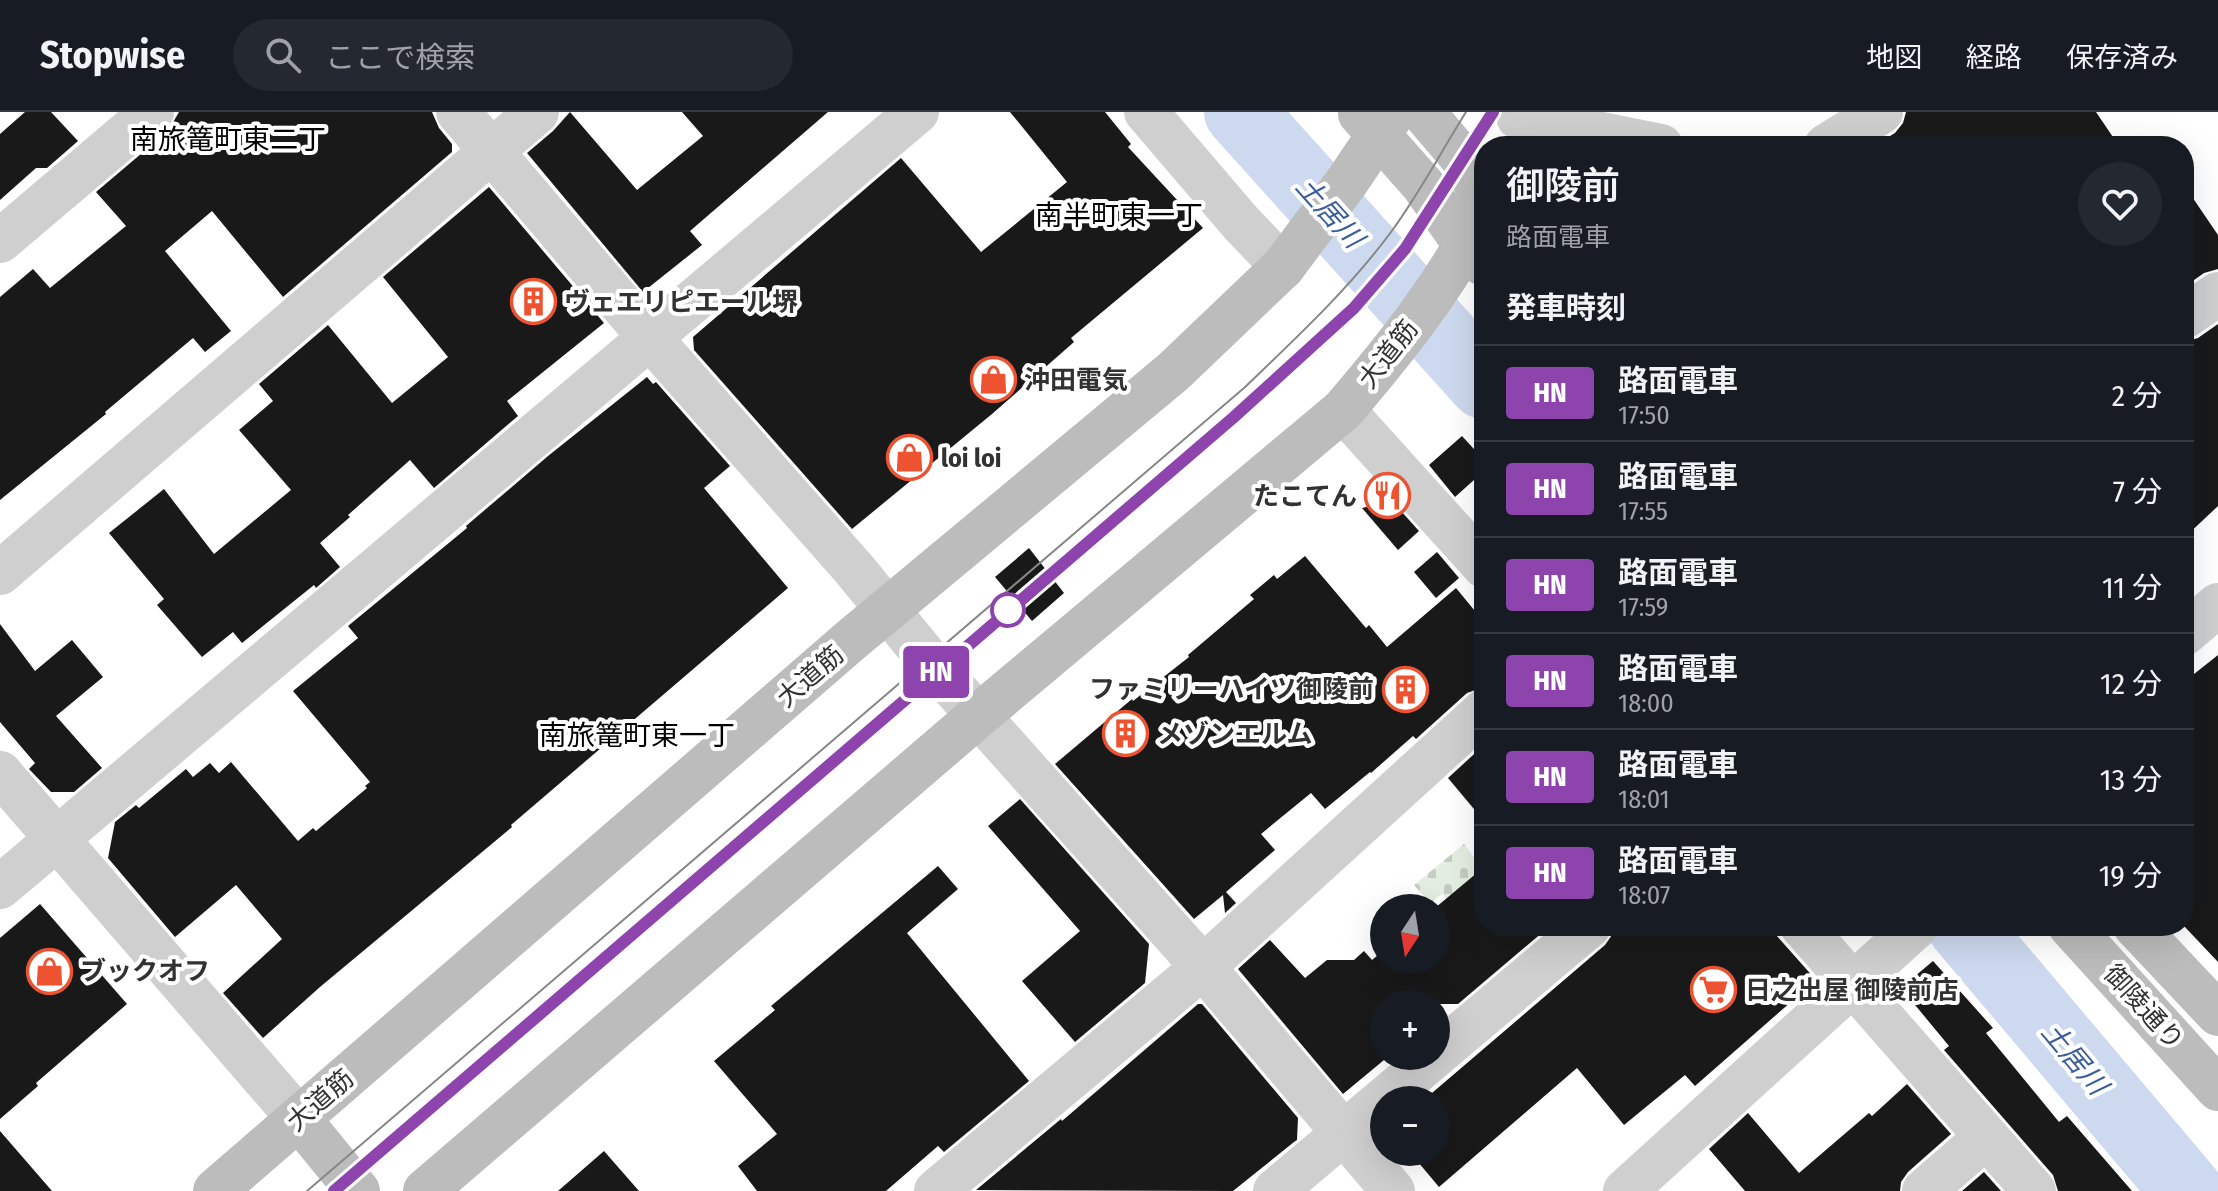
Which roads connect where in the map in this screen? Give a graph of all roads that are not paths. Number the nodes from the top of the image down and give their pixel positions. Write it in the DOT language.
graph roads {
  1 [pos="152,112"];
  2 [pos="458,112"];
  3 [pos="537,112"];
  4 [pos="917,112"];
  5 [pos="1146,112"];
  6 [pos="1423,112"];
  7 [pos="1881,112"];
  8 [pos="1377,120"];
  9 [pos="1516,125"];
  10 [pos="1592,136"];
  11 [pos="1842,136"];
  12 [pos="491,151"];
  13 [pos="1474,180"];
  14 [pos="1474,236"];
  15 [pos="0,241"];
  16 [pos="1474,245"];
  17 [pos="1290,257"];
  18 [pos="2218,294"];
  19 [pos="2194,310"];
  20 [pos="651,339"];
  21 [pos="1343,410"];
  22 [pos="1474,555"];
  23 [pos="0,573"];
  24 [pos="886,611"];
  25 [pos="978,716"];
  26 [pos="1474,720"];
  27 [pos="0,773"];
  28 [pos="56,839"];
  29 [pos="0,887"];
  30 [pos="1577,936"];
  31 [pos="1810,936"];
  32 [pos="1906,936"];
  33 [pos="2079,936"];
  34 [pos="2144,936"];
  35 [pos="1203,967"];
  36 [pos="1852,985"];
  37 [pos="2218,1014"];
  38 [pos="1450,1044"];
  39 [pos="1419,1070"];
  40 [pos="2218,1089"];
  41 [pos="299,1119"];
  42 [pos="1344,1133"];
  43 [pos="1986,1137"];
  44 [pos="215,1191"];
  45 [pos="358,1191"];
  46 [pos="425,1191"];
  47 [pos="936,1191"];
  48 [pos="1275,1191"];
  49 [pos="1393,1191"];
  50 [pos="1625,1191"];
  51 [pos="1924,1191"];
  52 [pos="2034,1191"];
  1 -- 15 [label="street"];
  2 -- 12 [label="street"];
  3 -- 12 [label="street"];
  4 -- 20 [label="street"];
  5 -- 17 [label="street"];
  6 -- 13 [label="main road"];
  7 -- 11 [label="street"];
  8 -- 14 [label="main road"];
  8 -- 17 [label="main road, 大道筋"];
  9 -- 10 [label="street"];
  12 -- 20 [label="street"];
  12 -- 23 [label="street"];
  16 -- 21 [label="main road, 大道筋"];
  17 -- 24 [label="main road, 大道筋"];
  18 -- 19 [label="street"];
  20 -- 24 [label="street"];
  20 -- 28 [label="street"];
  21 -- 22 [label="street"];
  21 -- 25 [label="main road, 大道筋"];
  24 -- 25 [label="street"];
  24 -- 41 [label="main road, 大道筋"];
  25 -- 35 [label="street"];
  25 -- 46 [label="main road, 大道筋"];
  26 -- 35 [label="street"];
  27 -- 28 [label="street"];
  28 -- 29 [label="street"];
  28 -- 41 [label="street"];
  30 -- 38 [label="street"];
  31 -- 36 [label="street"];
  32 -- 36 [label="street"];
  33 -- 40 [label="main road, 御陵通り"];
  34 -- 37 [label="main road, 御陵通り"];
  35 -- 42 [label="street"];
  35 -- 47 [label="street"];
  36 -- 43 [label="street"];
  36 -- 50 [label="street"];
  39 -- 42 [label="street"];
  41 -- 44 [label="main road, 大道筋"];
  41 -- 45 [label="main road"];
  42 -- 48 [label="street"];
  42 -- 49 [label="street"];
  43 -- 51 [label="street"];
  43 -- 52 [label="street"];
}
